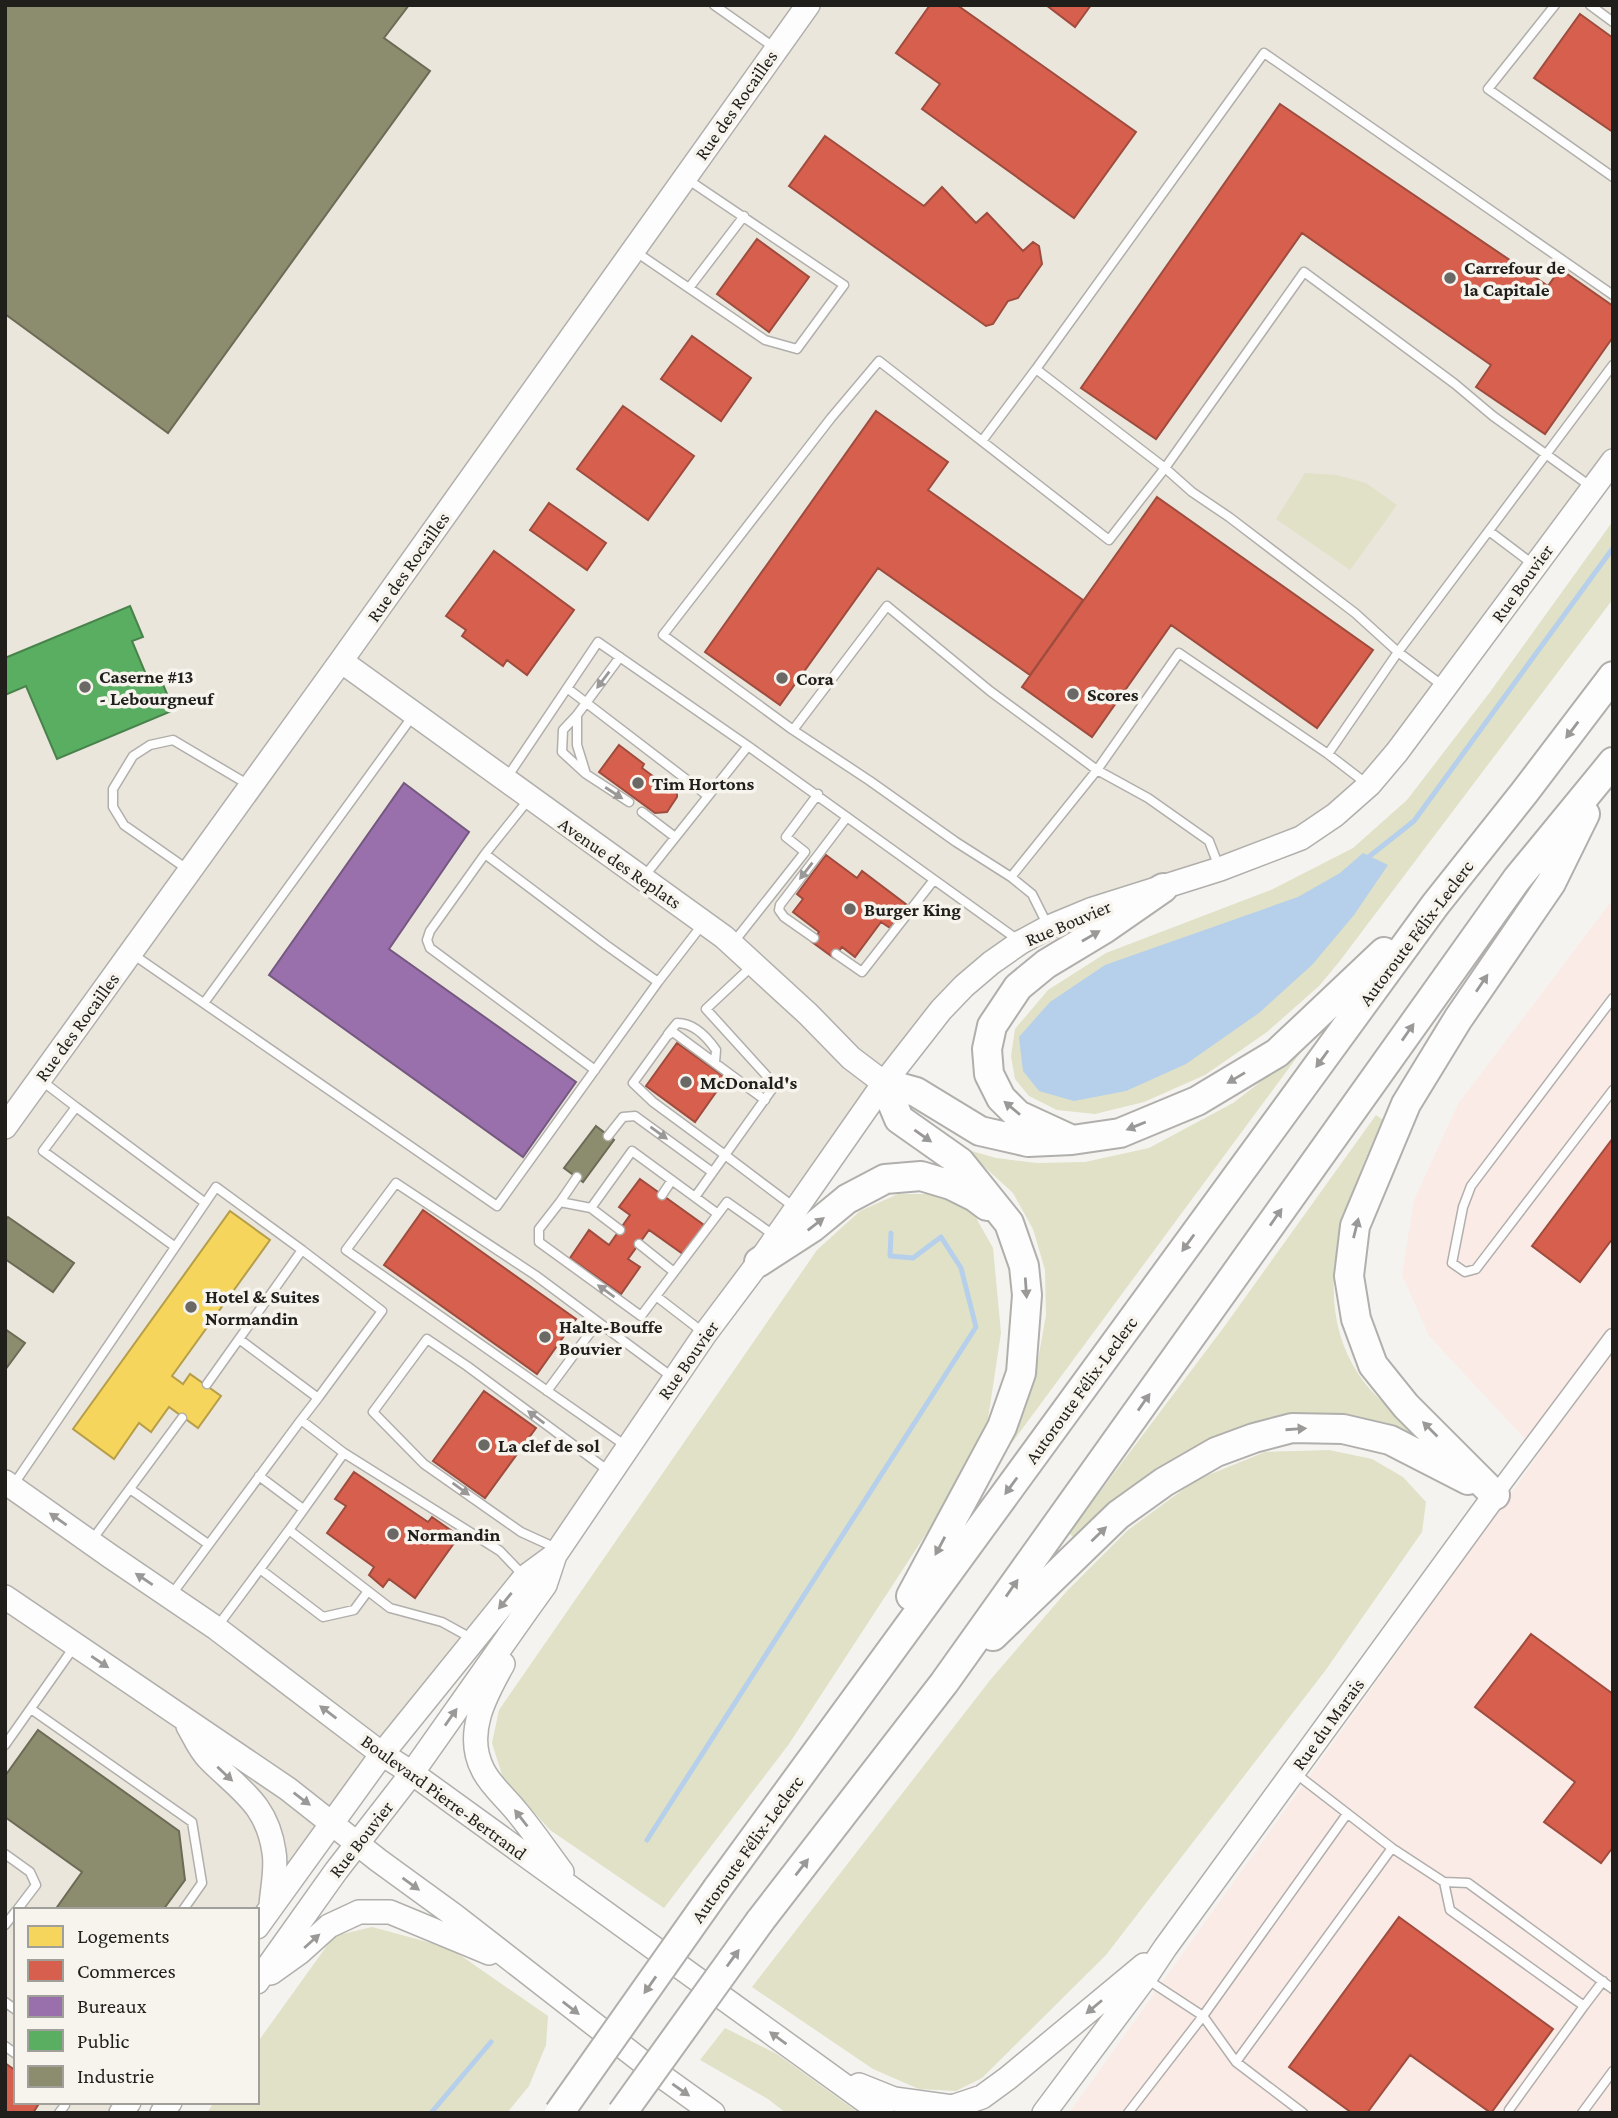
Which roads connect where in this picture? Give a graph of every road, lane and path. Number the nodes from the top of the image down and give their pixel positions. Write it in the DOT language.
graph roads {
  1 [pos="714,5"];
  2 [pos="808,5"];
  3 [pos="1555,5"];
  4 [pos="1590,5"];
  5 [pos="1613,22"];
  6 [pos="776,49"];
  7 [pos="685,177"];
  8 [pos="1613,177"];
  9 [pos="744,216"];
  10 [pos="633,250"];
  11 [pos="689,288"];
  12 [pos="1613,295"];
  13 [pos="1613,365"];
  14 [pos="1036,369"];
  15 [pos="982,441"];
  16 [pos="1547,453"];
  17 [pos="1613,461"];
  18 [pos="1165,468"];
  19 [pos="1593,488"];
  20 [pos="1489,531"];
  21 [pos="1535,566"];
  22 [pos="1398,652"];
  23 [pos="621,657"];
  24 [pos="341,661"];
  25 [pos="1613,676"];
  26 [pos="567,688"];
  27 [pos="1445,688"];
  28 [pos="586,702"];
  29 [pos="413,715"];
  30 [pos="577,715"];
  31 [pos="793,730"];
  32 [pos="748,746"];
  33 [pos="1328,754"];
  34 [pos="1610,766"];
  35 [pos="1097,770"];
  36 [pos="586,774"];
  37 [pos="505,781"];
  38 [pos="249,785"];
  39 [pos="1369,785"];
  40 [pos="818,794"];
  41 [pos="708,796"];
  42 [pos="529,799"];
  43 [pos="629,802"];
  44 [pos="642,812"];
  45 [pos="847,817"];
  46 [pos="675,837"];
  47 [pos="485,854"];
  48 [pos="1220,869"];
  49 [pos="189,870"];
  50 [pos="1011,877"];
  51 [pos="642,879"];
  52 [pos="933,880"];
  53 [pos="1163,888"];
  54 [pos="1435,905"];
  55 [pos="704,922"];
  56 [pos="1049,927"];
  57 [pos="814,938"];
  58 [pos="1021,942"];
  59 [pos="732,944"];
  60 [pos="130,953"];
  61 [pos="836,954"];
  62 [pos="754,964"];
  63 [pos="658,982"];
  64 [pos="1613,998"];
  65 [pos="204,1003"];
  66 [pos="667,1036"];
  67 [pos="715,1063"];
  68 [pos="595,1070"];
  69 [pos="40,1079"];
  70 [pos="884,1083"];
  71 [pos="1613,1090"];
  72 [pos="765,1100"];
  73 [pos="76,1107"];
  74 [pos="5,1127"];
  75 [pos="608,1136"];
  76 [pos="1072,1140"];
  77 [pos="725,1155"];
  78 [pos="712,1172"];
  79 [pos="577,1177"];
  80 [pos="672,1180"];
  81 [pos="662,1195"];
  82 [pos="695,1197"];
  83 [pos="204,1202"];
  84 [pos="560,1202"];
  85 [pos="591,1208"];
  86 [pos="796,1208"];
  87 [pos="718,1214"];
  88 [pos="1009,1223"];
  89 [pos="620,1230"];
  90 [pos="776,1237"];
  91 [pos="639,1244"];
  92 [pos="174,1246"];
  93 [pos="302,1250"];
  94 [pos="759,1262"];
  95 [pos="674,1272"];
  96 [pos="656,1296"];
  97 [pos="598,1322"];
  98 [pos="705,1334"];
  99 [pos="1613,1337"];
  100 [pos="239,1339"];
  101 [pos="675,1379"];
  102 [pos="207,1384"];
  103 [pos="547,1391"];
  104 [pos="317,1398"];
  105 [pos="182,1419"];
  106 [pos="301,1420"];
  107 [pos="628,1448"];
  108 [pos="344,1453"];
  109 [pos="611,1472"];
  110 [pos="259,1476"];
  111 [pos="9,1484"];
  112 [pos="130,1489"];
  113 [pos="1495,1495"];
  114 [pos="303,1509"];
  115 [pos="289,1530"];
  116 [pos="90,1542"];
  117 [pos="208,1544"];
  118 [pos="557,1552"];
  119 [pos="260,1569"];
  120 [pos="525,1577"];
  121 [pos="368,1591"];
  122 [pos="5,1597"];
  123 [pos="170,1597"];
  124 [pos="527,1610"];
  125 [pos="216,1628"];
  126 [pos="474,1640"];
  127 [pos="75,1645"];
  128 [pos="944,1683"];
  129 [pos="31,1709"];
  130 [pos="844,1714"];
  131 [pos="184,1720"];
  132 [pos="5,1745"];
  133 [pos="382,1754"];
  134 [pos="1293,1772"];
  135 [pos="412,1773"];
  136 [pos="1347,1814"];
  137 [pos="332,1822"];
  138 [pos="357,1843"];
  139 [pos="1392,1848"];
  140 [pos="5,1854"];
  141 [pos="1444,1882"];
  142 [pos="577,1892"];
  143 [pos="18,1908"];
  144 [pos="184,1908"];
  145 [pos="271,1908"];
  146 [pos="259,1924"];
  147 [pos="1165,1948"];
  148 [pos="517,1966"];
  149 [pos="1145,1978"];
  150 [pos="259,1979"];
  151 [pos="259,1981"];
  152 [pos="1603,1981"];
  153 [pos="1613,1989"];
  154 [pos="1584,2006"];
  155 [pos="1203,2016"];
  156 [pos="1236,2063"];
  157 [pos="824,2071"];
  158 [pos="1613,2071"];
  159 [pos="1071,2077"];
  160 [pos="1509,2112"];
  161 [pos="559,2113"];
  162 [pos="622,2113"];
  163 [pos="713,2113"];
  164 [pos="882,2113"];
  165 [pos="1044,2113"];
  166 [pos="1061,2113"];
  167 [pos="1128,2113"];
  168 [pos="1303,2113"];
  169 [pos="1582,2113"];
  1 -- 6 [label="lane"];
  2 -- 6 [label="street, Rue des Rocailles"];
  3 -- 8 [label="lane"];
  4 -- 5 [label="lane"];
  6 -- 7 [label="street, Rue des Rocailles"];
  7 -- 9 [label="lane"];
  7 -- 10 [label="street, Rue des Rocailles"];
  9 -- 11 [label="lane"];
  9 -- 11 [label="lane"];
  10 -- 11 [label="lane"];
  10 -- 24 [label="street, Rue des Rocailles"];
  12 -- 14 [label="lane"];
  13 -- 16 [label="lane"];
  14 -- 15 [label="lane"];
  14 -- 18 [label="lane"];
  15 -- 18 [label="lane"];
  15 -- 31 [label="lane"];
  16 -- 18 [label="lane"];
  16 -- 19 [label="lane"];
  16 -- 20 [label="lane"];
  17 -- 19 [label="street, Rue Bouvier"];
  18 -- 22 [label="lane"];
  19 -- 21 [label="street, Rue Bouvier"];
  20 -- 21 [label="lane"];
  20 -- 22 [label="lane"];
  21 -- 27 [label="street, Rue Bouvier"];
  22 -- 27 [label="lane"];
  22 -- 33 [label="lane"];
  23 -- 26 [label="lane"];
  23 -- 28 [label="lane, one-way"];
  23 -- 32 [label="lane"];
  24 -- 29 [label="street, Avenue des Replats"];
  24 -- 38 [label="street, Rue des Rocailles"];
  25 -- 54 [label="highway, Autoroute Félix-Leclerc, one-way"];
  26 -- 28 [label="lane"];
  26 -- 37 [label="lane"];
  27 -- 39 [label="street, Rue Bouvier"];
  28 -- 30 [label="lane"];
  28 -- 41 [label="lane"];
  29 -- 37 [label="street, Avenue des Replats"];
  29 -- 65 [label="lane"];
  30 -- 36 [label="lane"];
  30 -- 36 [label="lane"];
  31 -- 35 [label="lane"];
  31 -- 50 [label="lane"];
  32 -- 40 [label="lane"];
  32 -- 41 [label="lane"];
  33 -- 35 [label="lane"];
  33 -- 39 [label="lane"];
  113 -- 34 [label="highway, one-way"];
  128 -- 34 [label="highway, one-way"];
  35 -- 48 [label="lane"];
  35 -- 50 [label="lane"];
  36 -- 43 [label="lane, one-way"];
  37 -- 42 [label="street, Avenue des Replats"];
  38 -- 49 [label="street, Rue des Rocailles"];
  38 -- 49 [label="lane"];
  39 -- 48 [label="street, Rue Bouvier"];
  40 -- 45 [label="lane"];
  40 -- 59 [label="lane"];
  41 -- 46 [label="lane"];
  42 -- 47 [label="lane"];
  42 -- 51 [label="street, Avenue des Replats"];
  44 -- 46 [label="lane"];
  45 -- 52 [label="lane"];
  45 -- 57 [label="lane, one-way"];
  46 -- 51 [label="lane"];
  47 -- 63 [label="lane"];
  47 -- 68 [label="lane"];
  48 -- 53 [label="street, Rue Bouvier"];
  49 -- 60 [label="street, Rue des Rocailles"];
  50 -- 56 [label="lane"];
  51 -- 55 [label="street, Avenue des Replats"];
  52 -- 58 [label="lane"];
  52 -- 61 [label="lane"];
  53 -- 56 [label="street, Rue Bouvier"];
  76 -- 53 [label="highway, one-way"];
  54 -- 76 [label="highway, one-way"];
  54 -- 130 [label="highway, Autoroute Félix-Leclerc, one-way"];
  55 -- 59 [label="street, Avenue des Replats"];
  55 -- 63 [label="lane"];
  56 -- 58 [label="street, Rue Bouvier"];
  58 -- 70 [label="street, Rue Bouvier"];
  59 -- 62 [label="street, Avenue des Replats"];
  60 -- 65 [label="lane"];
  60 -- 69 [label="street, Rue des Rocailles"];
  62 -- 70 [label="street, Avenue des Replats"];
  62 -- 72 [label="lane"];
  63 -- 68 [label="lane"];
  64 -- 71 [label="lane"];
  65 -- 68 [label="lane"];
  66 -- 67 [label="lane"];
  66 -- 67 [label="lane"];
  66 -- 77 [label="lane"];
  67 -- 72 [label="lane"];
  69 -- 73 [label="lane"];
  69 -- 74 [label="street, Rue des Rocailles"];
  70 -- 76 [label="highway"];
  70 -- 86 [label="street, Rue Bouvier"];
  70 -- 88 [label="highway, one-way"];
  72 -- 77 [label="lane"];
  73 -- 83 [label="lane"];
  73 -- 92 [label="lane"];
  75 -- 78 [label="lane, one-way"];
  77 -- 78 [label="lane"];
  77 -- 86 [label="lane"];
  78 -- 82 [label="lane"];
  79 -- 84 [label="lane"];
  80 -- 81 [label="lane"];
  80 -- 82 [label="lane"];
  80 -- 85 [label="lane"];
  82 -- 87 [label="lane"];
  83 -- 92 [label="lane"];
  83 -- 93 [label="lane"];
  84 -- 85 [label="lane"];
  96 -- 84 [label="lane, one-way"];
  85 -- 89 [label="lane"];
  86 -- 90 [label="street, Rue Bouvier"];
  87 -- 90 [label="lane"];
  87 -- 95 [label="lane"];
  94 -- 88 [label="highway, one-way"];
  88 -- 130 [label="highway, one-way"];
  90 -- 94 [label="street, Rue Bouvier"];
  91 -- 95 [label="lane"];
  92 -- 111 [label="lane"];
  93 -- 100 [label="lane"];
  93 -- 104 [label="lane"];
  94 -- 98 [label="street, Rue Bouvier"];
  95 -- 96 [label="lane"];
  96 -- 98 [label="lane"];
  97 -- 101 [label="lane"];
  97 -- 103 [label="lane"];
  97 -- 103 [label="lane"];
  98 -- 101 [label="street, Rue Bouvier"];
  99 -- 113 [label="street, Rue du Marais"];
  100 -- 102 [label="lane"];
  100 -- 104 [label="lane"];
  101 -- 107 [label="street, Rue Bouvier"];
  103 -- 107 [label="lane"];
  104 -- 106 [label="lane"];
  105 -- 112 [label="lane"];
  106 -- 108 [label="lane"];
  106 -- 110 [label="lane"];
  107 -- 109 [label="street, Rue Bouvier"];
  108 -- 114 [label="lane"];
  108 -- 120 [label="lane"];
  109 -- 118 [label="street, Rue Bouvier"];
  109 -- 118 [label="lane, one-way"];
  110 -- 114 [label="lane"];
  110 -- 117 [label="lane"];
  116 -- 111 [label="street, Boulevard Pierre-Bertrand, one-way"];
  112 -- 116 [label="lane"];
  112 -- 117 [label="lane"];
  128 -- 113 [label="highway, one-way"];
  113 -- 134 [label="street, Rue du Marais"];
  114 -- 115 [label="lane"];
  115 -- 119 [label="lane"];
  115 -- 121 [label="lane"];
  123 -- 116 [label="street, Boulevard Pierre-Bertrand, one-way"];
  117 -- 123 [label="lane"];
  118 -- 120 [label="street, Rue Bouvier"];
  118 -- 124 [label="street, Rue Bouvier"];
  119 -- 121 [label="lane"];
  119 -- 125 [label="lane"];
  120 -- 126 [label="street, Rue Bouvier, one-way"];
  121 -- 126 [label="lane"];
  122 -- 127 [label="street"];
  123 -- 125 [label="street, Boulevard Pierre-Bertrand"];
  135 -- 124 [label="street, Rue Bouvier, one-way"];
  142 -- 124 [label="street, one-way"];
  133 -- 125 [label="street, Boulevard Pierre-Bertrand, one-way"];
  126 -- 133 [label="street, Rue Bouvier"];
  127 -- 129 [label="lane"];
  127 -- 131 [label="street, one-way"];
  162 -- 128 [label="highway, one-way, bridge"];
  129 -- 132 [label="lane"];
  129 -- 144 [label="lane"];
  130 -- 161 [label="highway, Autoroute Félix-Leclerc, one-way, bridge"];
  131 -- 137 [label="street, one-way"];
  131 -- 145 [label="street, one-way"];
  133 -- 135 [label="street, Boulevard Pierre-Bertrand"];
  133 -- 137 [label="street, Rue Bouvier"];
  134 -- 136 [label="lane"];
  134 -- 147 [label="street, Rue du Marais"];
  135 -- 138 [label="street, Rue Bouvier"];
  135 -- 142 [label="street, Boulevard Pierre-Bertrand"];
  136 -- 139 [label="lane"];
  136 -- 155 [label="lane"];
  137 -- 138 [label="street"];
  137 -- 145 [label="street, Rue Bouvier"];
  138 -- 148 [label="street, one-way"];
  138 -- 150 [label="street, Rue Bouvier"];
  139 -- 141 [label="lane"];
  139 -- 156 [label="lane"];
  140 -- 143 [label="lane"];
  141 -- 152 [label="lane"];
  141 -- 154 [label="lane"];
  157 -- 142 [label="street, Boulevard Pierre-Bertrand, one-way"];
  145 -- 146 [label="street, Rue Bouvier"];
  147 -- 149 [label="street, Rue du Marais"];
  147 -- 157 [label="street, one-way"];
  151 -- 148 [label="street, one-way"];
  148 -- 163 [label="street, one-way"];
  149 -- 155 [label="lane"];
  149 -- 159 [label="street, Rue du Marais"];
  152 -- 153 [label="lane"];
  152 -- 154 [label="lane"];
  154 -- 160 [label="lane"];
  155 -- 156 [label="lane"];
  155 -- 167 [label="lane"];
  156 -- 168 [label="lane"];
  157 -- 164 [label="street, Boulevard Pierre-Bertrand"];
  158 -- 169 [label="lane"];
  159 -- 165 [label="street, Rue du Marais"];
  159 -- 166 [label="street"];
}
